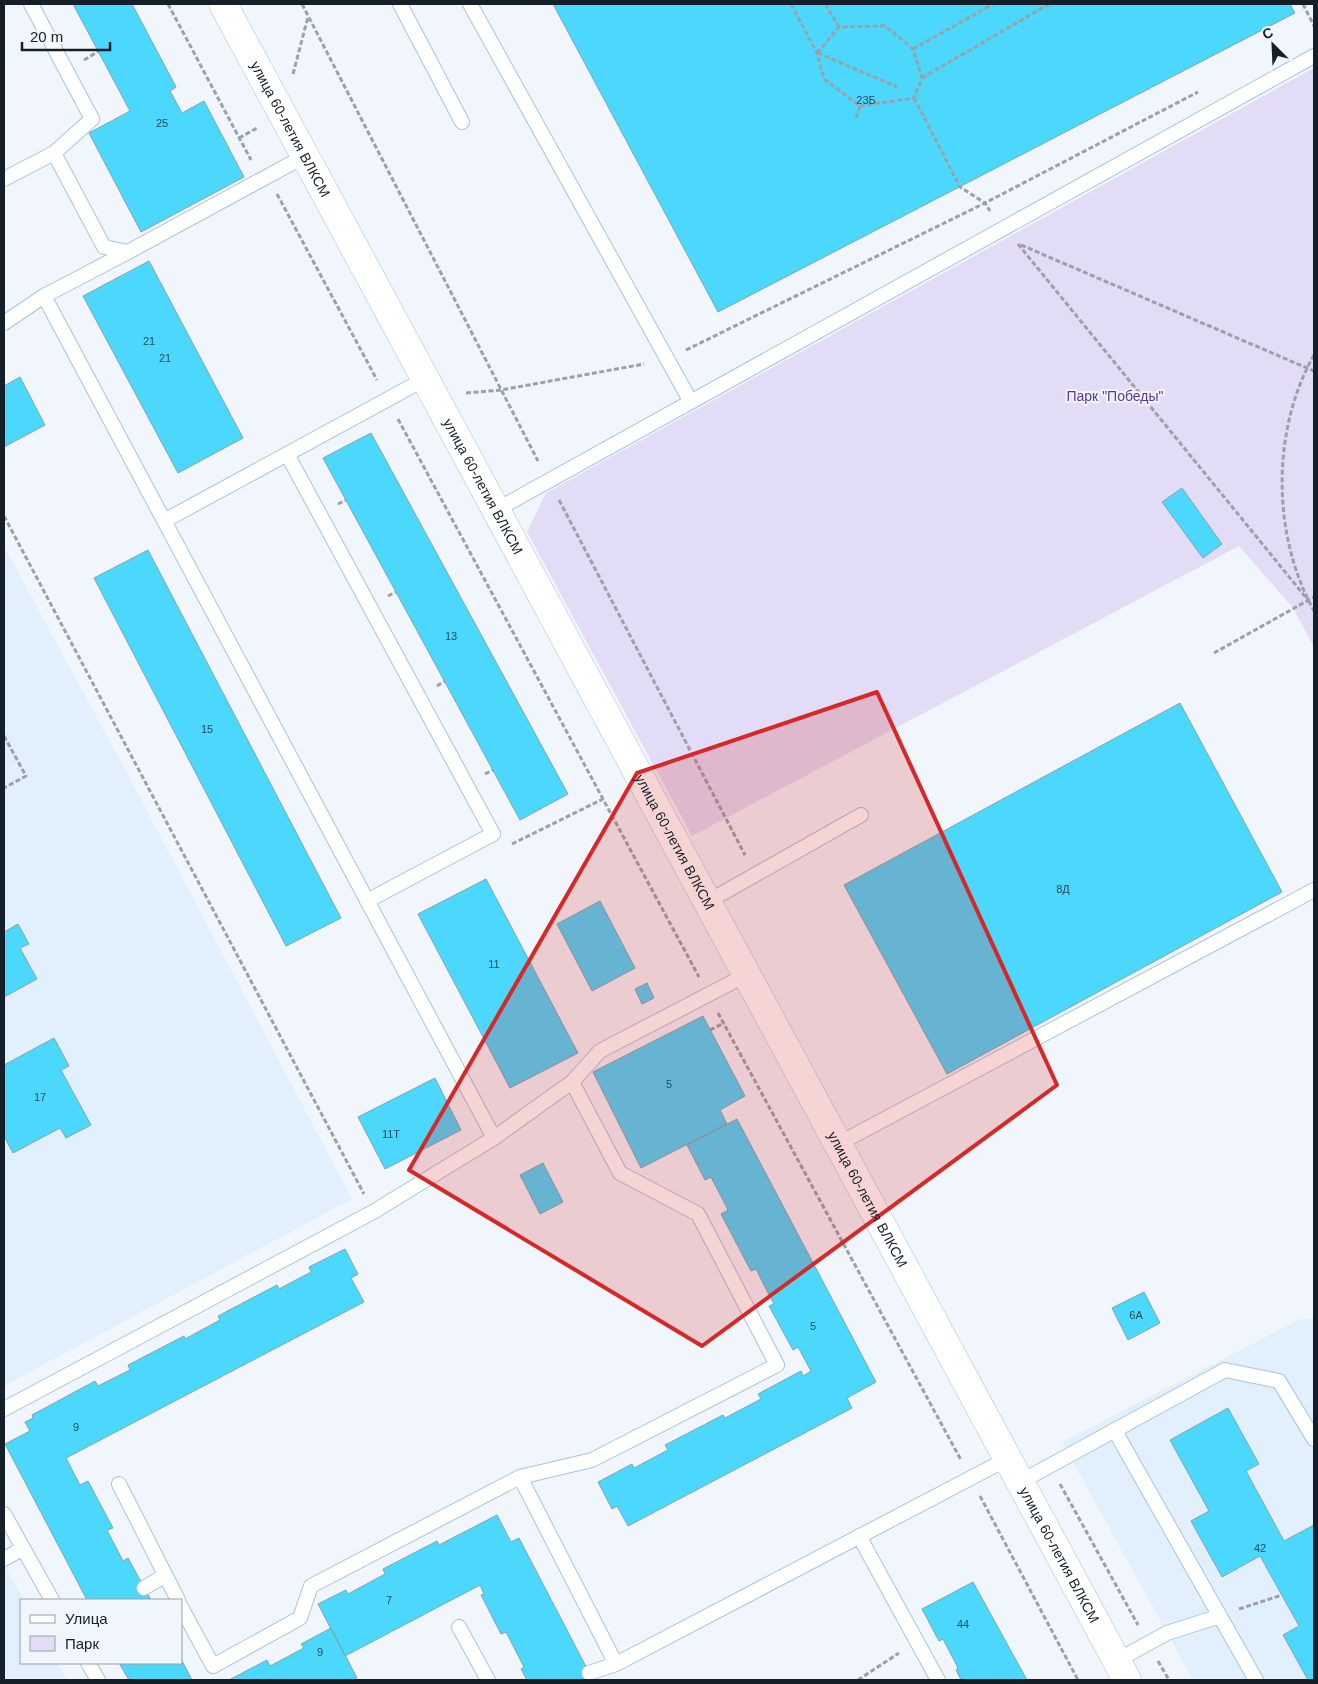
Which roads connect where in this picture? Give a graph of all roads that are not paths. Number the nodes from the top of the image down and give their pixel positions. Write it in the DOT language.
graph roads {
  1 [pos="31,4"];
  2 [pos="223,4"];
  3 [pos="400,4"];
  4 [pos="470,4"];
  5 [pos="1314,56"];
  6 [pos="462,122"];
  7 [pos="54,153"];
  8 [pos="305,156"];
  9 [pos="4,179"];
  10 [pos="128,252"];
  11 [pos="44,296"];
  12 [pos="4,323"];
  13 [pos="430,388"];
  14 [pos="691,402"];
  15 [pos="287,454"];
  16 [pos="496,510"];
  17 [pos="164,521"];
  18 [pos="861,815"];
  19 [pos="1314,890"];
  20 [pos="367,901"];
  21 [pos="707,902"];
  22 [pos="746,975"];
  23 [pos="572,1082"];
  24 [pos="494,1138"];
  25 [pos="838,1144"];
  26 [pos="4,1409"];
  27 [pos="1114,1431"];
  28 [pos="1314,1439"];
  29 [pos="1007,1458"];
  30 [pos="520,1477"];
  31 [pos="1020,1482"];
  32 [pos="119,1484"];
  33 [pos="4,1514"];
  34 [pos="859,1536"];
  35 [pos="22,1549"];
  36 [pos="4,1559"];
  37 [pos="164,1576"];
  38 [pos="144,1588"];
  39 [pos="51,1599"];
  40 [pos="177,1599"];
  41 [pos="182,1609"];
  42 [pos="1220,1616"];
  43 [pos="460,1627"];
  44 [pos="89,1664"];
  45 [pos="616,1664"];
  46 [pos="1122,1671"];
  47 [pos="589,1673"];
  48 [pos="98,1680"];
  49 [pos="488,1680"];
  50 [pos="938,1680"];
  51 [pos="1256,1680"];
  1 -- 7 [label="lane"];
  2 -- 8 [label="street, улица 60-летия ВЛКСМ"];
  3 -- 6 [label="lane"];
  4 -- 14 [label="lane"];
  5 -- 14 [label="lane"];
  7 -- 9 [label="lane"];
  7 -- 10 [label="lane"];
  8 -- 10 [label="lane"];
  8 -- 13 [label="street, улица 60-летия ВЛКСМ"];
  10 -- 11 [label="lane"];
  11 -- 12 [label="lane"];
  11 -- 17 [label="lane"];
  13 -- 15 [label="lane"];
  13 -- 16 [label="street, улица 60-летия ВЛКСМ"];
  14 -- 16 [label="lane"];
  15 -- 17 [label="lane"];
  15 -- 20 [label="lane"];
  16 -- 21 [label="street, улица 60-летия ВЛКСМ"];
  17 -- 20 [label="lane"];
  18 -- 21 [label="lane"];
  19 -- 25 [label="lane"];
  20 -- 24 [label="lane"];
  21 -- 22 [label="street, улица 60-летия ВЛКСМ"];
  22 -- 23 [label="lane"];
  22 -- 25 [label="street, улица 60-летия ВЛКСМ"];
  23 -- 24 [label="lane"];
  23 -- 30 [label="lane"];
  24 -- 26 [label="lane"];
  25 -- 29 [label="street, улица 60-летия ВЛКСМ"];
  27 -- 28 [label="lane"];
  27 -- 31 [label="lane"];
  27 -- 42 [label="lane"];
  29 -- 31 [label="street, улица 60-летия ВЛКСМ"];
  29 -- 34 [label="lane"];
  30 -- 41 [label="lane"];
  30 -- 45 [label="lane"];
  31 -- 46 [label="street, улица 60-летия ВЛКСМ"];
  32 -- 37 [label="lane"];
  33 -- 35 [label="lane"];
  34 -- 45 [label="lane"];
  34 -- 50 [label="lane"];
  35 -- 36 [label="lane"];
  35 -- 39 [label="lane"];
  37 -- 38 [label="lane"];
  37 -- 40 [label="lane"];
  42 -- 46 [label="lane"];
  42 -- 51 [label="lane"];
  43 -- 49 [label="lane"];
  44 -- 48 [label="lane"];
  45 -- 47 [label="lane"];
}
